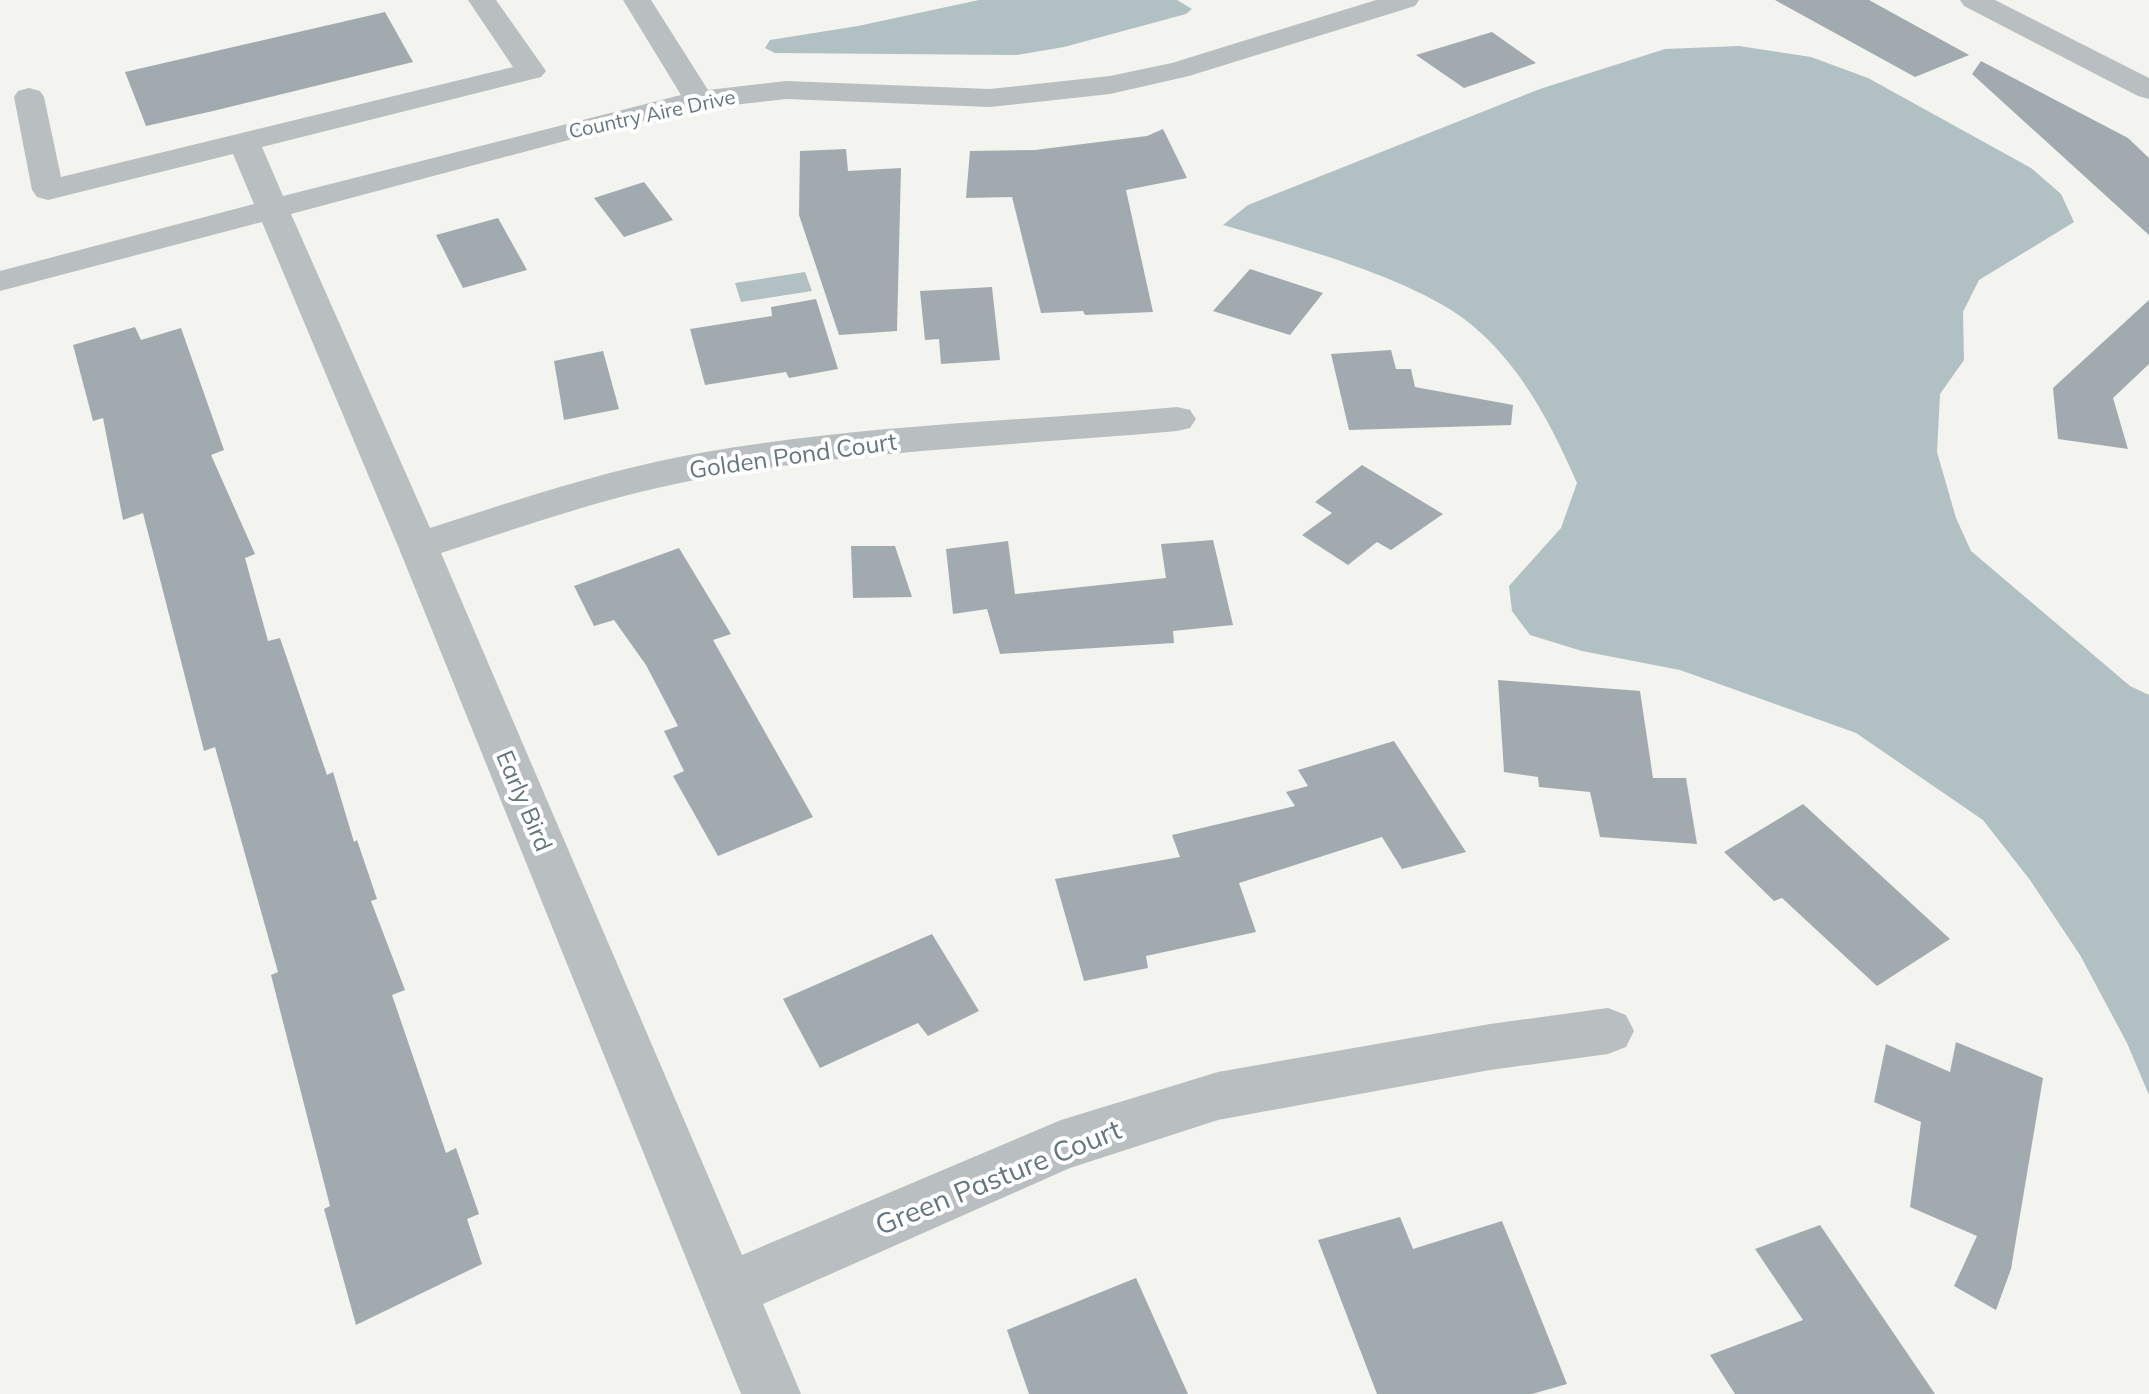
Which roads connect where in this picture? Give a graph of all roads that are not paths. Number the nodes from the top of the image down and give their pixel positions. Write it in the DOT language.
graph roads {
  1 [pos="482,0"];
  2 [pos="637,0"];
  3 [pos="1405,0"];
  4 [pos="1974,0"];
  5 [pos="2149,90"];
  6 [pos="29,97"];
  7 [pos="699,100"];
  8 [pos="244,142"];
  9 [pos="273,209"];
  10 [pos="0,281"];
  11 [pos="1177,419"];
  12 [pos="418,546"];
  13 [pos="1608,1031"];
  14 [pos="727,1291"];
  15 [pos="771,1394"];
  1 -- 8 [label="street"];
  2 -- 7 [label="street"];
  3 -- 7 [label="street, Country Aire Drive"];
  4 -- 5 [label="street"];
  6 -- 8 [label="street"];
  7 -- 9 [label="street, Country Aire Drive"];
  8 -- 9 [label="street, Early Bird"];
  9 -- 10 [label="street, Country Aire Drive"];
  9 -- 12 [label="street, Early Bird"];
  11 -- 12 [label="street, Golden Pond Court"];
  12 -- 14 [label="street, Early Bird"];
  13 -- 14 [label="street, Green Pasture Court"];
  14 -- 15 [label="street, Early Bird"];
}
